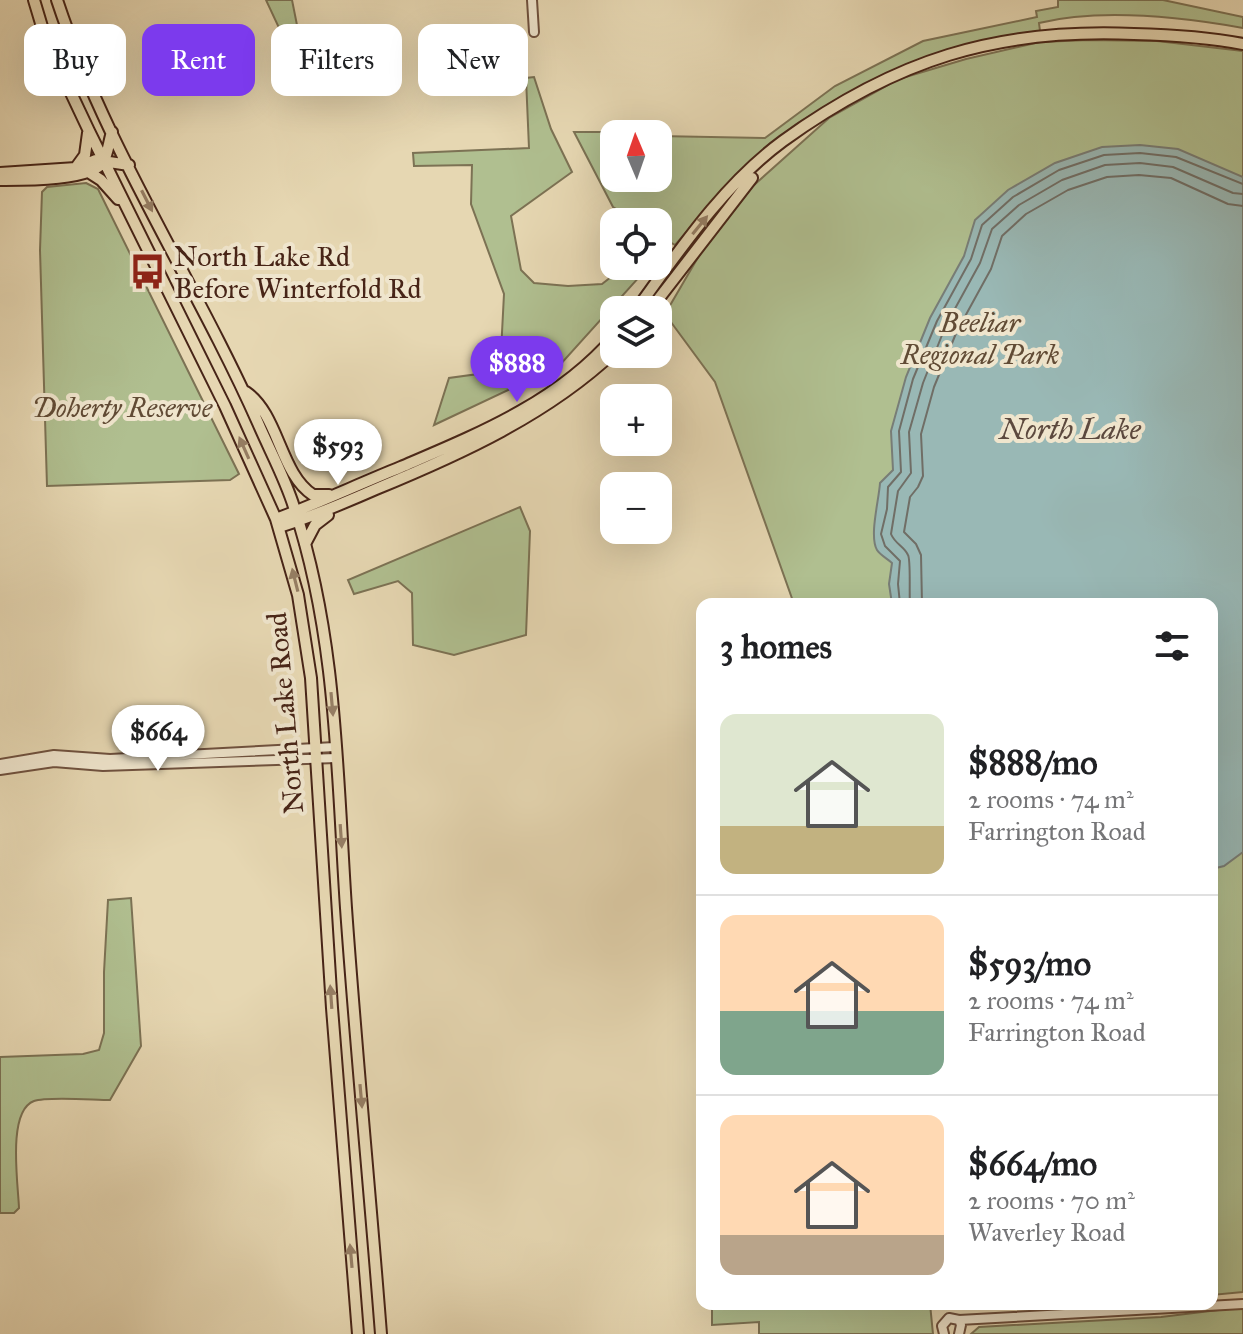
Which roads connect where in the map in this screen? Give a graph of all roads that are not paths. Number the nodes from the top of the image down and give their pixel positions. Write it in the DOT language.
graph roads {
  1 [pos="34,0"];
  2 [pos="57,0"];
  3 [pos="532,0"];
  4 [pos="534,32"];
  5 [pos="1243,44"];
  6 [pos="806,127"];
  7 [pos="89,131"];
  8 [pos="112,132"];
  9 [pos="104,161"];
  10 [pos="129,165"];
  11 [pos="81,169"];
  12 [pos="0,173"];
  13 [pos="0,180"];
  14 [pos="125,206"];
  15 [pos="647,296"];
  16 [pos="661,296"];
  17 [pos="600,350"];
  18 [pos="600,363"];
  19 [pos="244,391"];
  20 [pos="427,456"];
  21 [pos="408,476"];
  22 [pos="297,516"];
  23 [pos="277,523"];
  24 [pos="305,544"];
  25 [pos="336,753"];
  26 [pos="314,754"];
  27 [pos="0,767"];
  28 [pos="1243,1304"];
  29 [pos="1218,1305"];
  30 [pos="1137,1310"];
  31 [pos="979,1319"];
  32 [pos="959,1320"];
  33 [pos="960,1333"];
  34 [pos="358,1334"];
  35 [pos="381,1334"];
  36 [pos="944,1334"];
  1 -- 7 [label="main road, North Lake Road"];
  2 -- 8 [label="main road, North Lake Road"];
  3 -- 4 [label="street"];
  5 -- 6 [label="main road"];
  15 -- 6 [label="main road, one-way"];
  6 -- 16 [label="main road"];
  7 -- 9 [label="main road, North Lake Road"];
  7 -- 11 [label="main road"];
  8 -- 9 [label="main road"];
  8 -- 10 [label="main road, North Lake Road"];
  9 -- 10 [label="main road"];
  9 -- 11 [label="main road"];
  9 -- 14 [label="main road, North Lake Road"];
  10 -- 19 [label="main road, North Lake Road, one-way"];
  11 -- 12 [label="main road"];
  11 -- 13 [label="main road"];
  11 -- 14 [label="main road"];
  23 -- 14 [label="main road, North Lake Road, one-way"];
  17 -- 20 [label="main road"];
  18 -- 21 [label="main road"];
  19 -- 20 [label="main road"];
  19 -- 22 [label="main road, North Lake Road"];
  20 -- 22 [label="main road"];
  21 -- 22 [label="main road"];
  21 -- 24 [label="main road"];
  22 -- 23 [label="main road"];
  22 -- 24 [label="main road, North Lake Road"];
  26 -- 23 [label="main road, North Lake Road, one-way"];
  24 -- 25 [label="main road, North Lake Road, one-way"];
  25 -- 26 [label="street"];
  25 -- 35 [label="main road, North Lake Road, one-way"];
  26 -- 27 [label="street"];
  34 -- 26 [label="main road, North Lake Road, one-way"];
  28 -- 29 [label="street"];
  30 -- 31 [label="street"];
  31 -- 32 [label="street"];
  31 -- 33 [label="street"];
  32 -- 33 [label="street"];
  32 -- 36 [label="street"];
}
